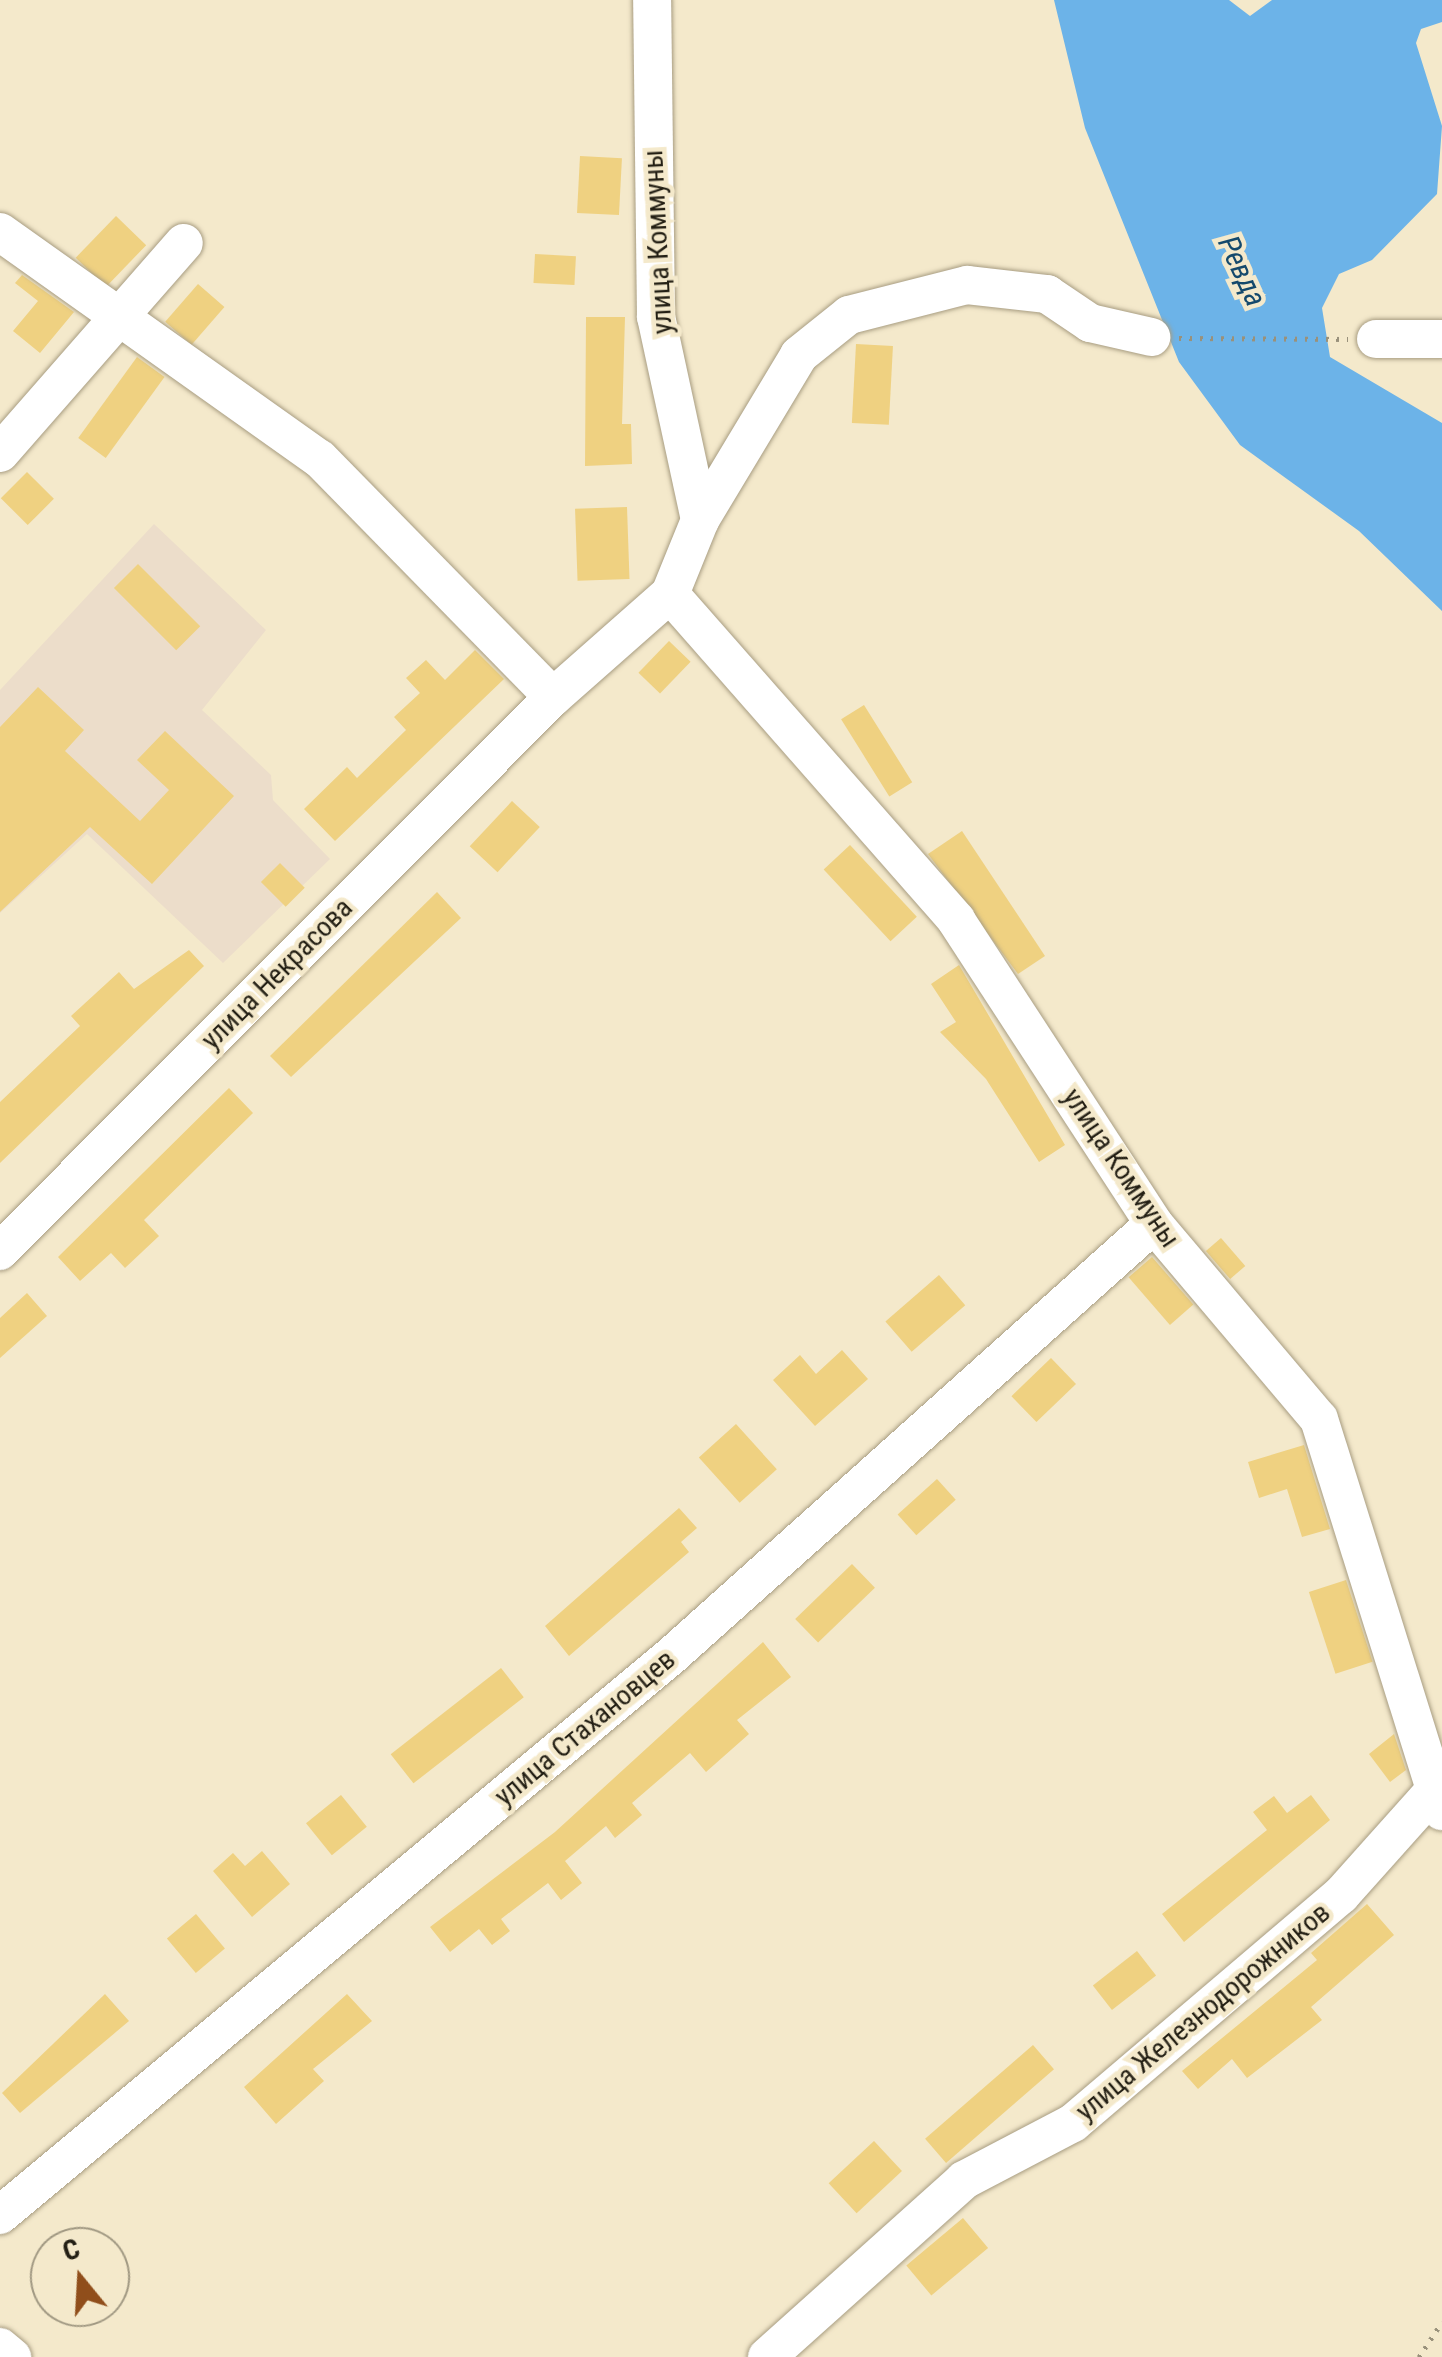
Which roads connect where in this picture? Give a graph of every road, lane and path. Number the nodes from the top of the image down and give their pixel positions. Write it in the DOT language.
graph roads {
  1 [pos="652,0"];
  2 [pos="0,232"];
  3 [pos="184,243"];
  4 [pos="127,318"];
  5 [pos="1152,337"];
  6 [pos="1376,339"];
  7 [pos="1442,339"];
  8 [pos="0,453"];
  9 [pos="700,520"];
  10 [pos="670,594"];
  11 [pos="553,697"];
  12 [pos="1154,1224"];
  13 [pos="0,1251"];
  14 [pos="1437,1801"];
  15 [pos="0,2215"];
  16 [pos="1442,2322"];
  17 [pos="0,2347"];
  18 [pos="12,2357"];
  19 [pos="768,2357"];
  20 [pos="1419,2357"];
  1 -- 9 [label="street, улица Коммуны"];
  2 -- 4 [label="street"];
  3 -- 4 [label="street"];
  4 -- 8 [label="street"];
  4 -- 11 [label="street"];
  5 -- 6 [label="path"];
  5 -- 9 [label="street"];
  6 -- 7 [label="street"];
  9 -- 10 [label="street"];
  10 -- 11 [label="street"];
  10 -- 12 [label="street, улица Коммуны"];
  11 -- 13 [label="street, улица Некрасова"];
  12 -- 14 [label="street, улица Коммуны"];
  12 -- 15 [label="street, улица Стахановцев"];
  14 -- 19 [label="street, улица Железнодорожников"];
  16 -- 20 [label="path"];
  17 -- 18 [label="street"];
}
